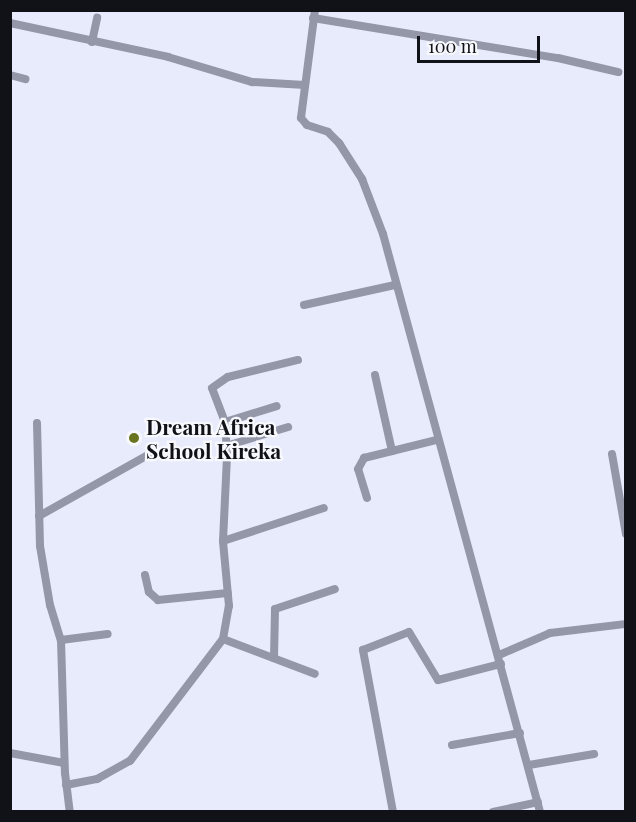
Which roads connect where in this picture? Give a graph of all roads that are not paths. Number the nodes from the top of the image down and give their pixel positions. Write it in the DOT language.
graph roads {
  1 [pos="314,14"];
  2 [pos="97,18"];
  3 [pos="10,23"];
  4 [pos="92,42"];
  5 [pos="618,72"];
  6 [pos="10,75"];
  7 [pos="25,79"];
  8 [pos="305,85"];
  9 [pos="394,285"];
  10 [pos="304,305"];
  11 [pos="298,360"];
  12 [pos="375,375"];
  13 [pos="277,406"];
  14 [pos="225,422"];
  15 [pos="37,423"];
  16 [pos="288,427"];
  17 [pos="436,440"];
  18 [pos="226,446"];
  19 [pos="392,451"];
  20 [pos="153,452"];
  21 [pos="612,454"];
  22 [pos="367,498"];
  23 [pos="324,508"];
  24 [pos="39,516"];
  25 [pos="626,534"];
  26 [pos="223,541"];
  27 [pos="145,575"];
  28 [pos="335,589"];
  29 [pos="228,592"];
  30 [pos="626,624"];
  31 [pos="108,634"];
  32 [pos="223,639"];
  33 [pos="61,640"];
  34 [pos="274,658"];
  35 [pos="500,659"];
  36 [pos="315,674"];
  37 [pos="520,733"];
  38 [pos="452,746"];
  39 [pos="10,753"];
  40 [pos="594,754"];
  41 [pos="64,763"];
  42 [pos="529,765"];
  43 [pos="66,785"];
  44 [pos="538,802"];
  45 [pos="70,812"];
  46 [pos="393,812"];
  47 [pos="493,812"];
  48 [pos="540,812"];
  1 -- 5 [label="street"];
  1 -- 8 [label="street"];
  2 -- 4 [label="street"];
  3 -- 4 [label="street"];
  4 -- 8 [label="street"];
  6 -- 7 [label="street"];
  8 -- 9 [label="street"];
  9 -- 10 [label="street"];
  9 -- 17 [label="street"];
  11 -- 14 [label="street"];
  12 -- 19 [label="street"];
  13 -- 14 [label="street"];
  14 -- 18 [label="street"];
  15 -- 24 [label="street"];
  16 -- 18 [label="street"];
  17 -- 19 [label="street"];
  17 -- 35 [label="street"];
  18 -- 26 [label="street"];
  19 -- 22 [label="street"];
  20 -- 24 [label="street"];
  21 -- 25 [label="street"];
  23 -- 26 [label="street"];
  24 -- 33 [label="street"];
  26 -- 29 [label="street"];
  27 -- 29 [label="street"];
  28 -- 34 [label="street"];
  29 -- 32 [label="street"];
  30 -- 35 [label="street"];
  31 -- 33 [label="street"];
  32 -- 34 [label="street"];
  32 -- 43 [label="street"];
  33 -- 41 [label="street"];
  34 -- 36 [label="street"];
  35 -- 37 [label="street"];
  35 -- 46 [label="street"];
  37 -- 38 [label="street"];
  37 -- 42 [label="street"];
  39 -- 41 [label="street"];
  40 -- 42 [label="street"];
  41 -- 43 [label="street"];
  42 -- 44 [label="street"];
  43 -- 45 [label="street"];
  44 -- 47 [label="street"];
  44 -- 48 [label="street"];
}
